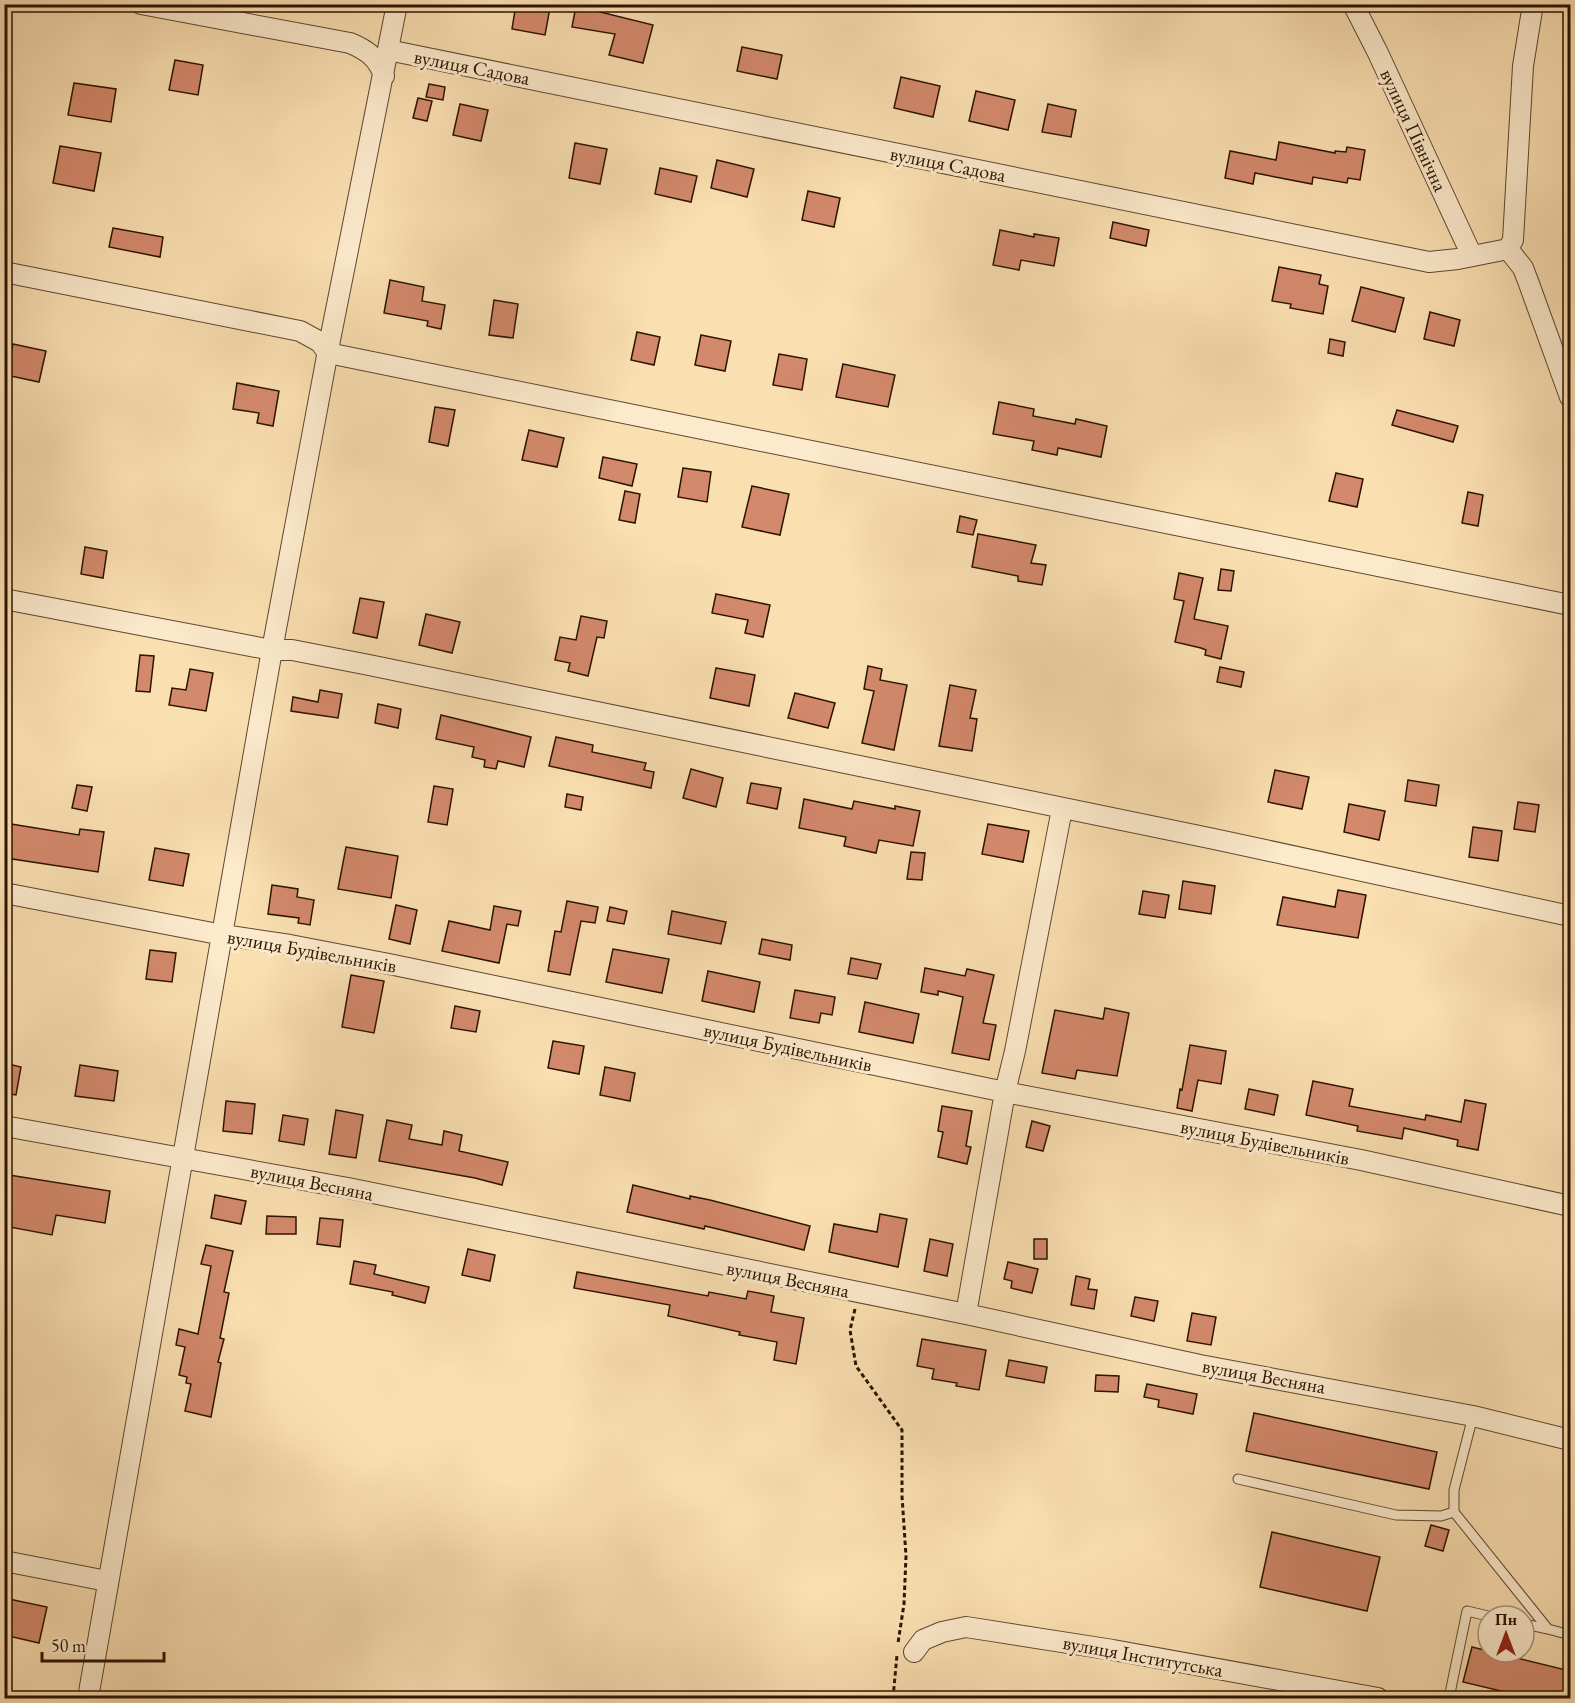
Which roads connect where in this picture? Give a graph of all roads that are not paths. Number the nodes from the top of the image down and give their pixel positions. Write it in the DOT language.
graph roads {
  1 [pos="141,4"];
  2 [pos="397,4"];
  3 [pos="1353,4"];
  4 [pos="1533,4"];
  5 [pos="388,50"];
  6 [pos="384,76"];
  7 [pos="1508,249"];
  8 [pos="1472,255"];
  9 [pos="4,272"];
  10 [pos="328,353"];
  11 [pos="1570,397"];
  12 [pos="4,600"];
  13 [pos="1570,605"];
  14 [pos="272,650"];
  15 [pos="1062,809"];
  16 [pos="4,892"];
  17 [pos="1570,916"];
  18 [pos="223,935"];
  19 [pos="1005,1092"];
  20 [pos="4,1126"];
  21 [pos="183,1159"];
  22 [pos="1570,1206"];
  23 [pos="966,1314"];
  24 [pos="1473,1416"];
  25 [pos="1570,1440"];
  26 [pos="1238,1479"];
  27 [pos="1454,1512"];
  28 [pos="4,1561"];
  29 [pos="107,1581"];
  30 [pos="1476,1613"];
  31 [pos="1536,1626"];
  32 [pos="1548,1629"];
  33 [pos="1570,1635"];
  34 [pos="914,1652"];
  35 [pos="88,1698"];
  36 [pos="1378,1698"];
  37 [pos="1449,1698"];
  1 -- 6 [label="street"];
  2 -- 5 [label="street"];
  3 -- 8 [label="street, вулиця Північна"];
  4 -- 7 [label="street"];
  5 -- 6 [label="street"];
  5 -- 8 [label="street, вулиця Садова"];
  6 -- 10 [label="street"];
  7 -- 8 [label="street, вулиця Садова"];
  7 -- 11 [label="street"];
  9 -- 10 [label="street"];
  10 -- 13 [label="street"];
  10 -- 14 [label="street"];
  12 -- 14 [label="street"];
  14 -- 15 [label="street"];
  14 -- 18 [label="street"];
  15 -- 17 [label="street"];
  15 -- 19 [label="street"];
  16 -- 18 [label="street, вулиця Будівельників"];
  18 -- 19 [label="street, вулиця Будівельників"];
  18 -- 21 [label="street"];
  19 -- 22 [label="street, вулиця Будівельників"];
  19 -- 23 [label="street"];
  20 -- 21 [label="street, вулиця Весняна"];
  21 -- 23 [label="street, вулиця Весняна"];
  21 -- 29 [label="street"];
  23 -- 24 [label="street, вулиця Весняна"];
  24 -- 25 [label="street, вулиця Весняна"];
  24 -- 27 [label="lane"];
  26 -- 27 [label="lane"];
  27 -- 32 [label="lane"];
  28 -- 29 [label="street"];
  29 -- 35 [label="street"];
  30 -- 37 [label="lane"];
  31 -- 32 [label="lane"];
  32 -- 33 [label="lane"];
  34 -- 36 [label="street, вулиця Інститутська"];
}
